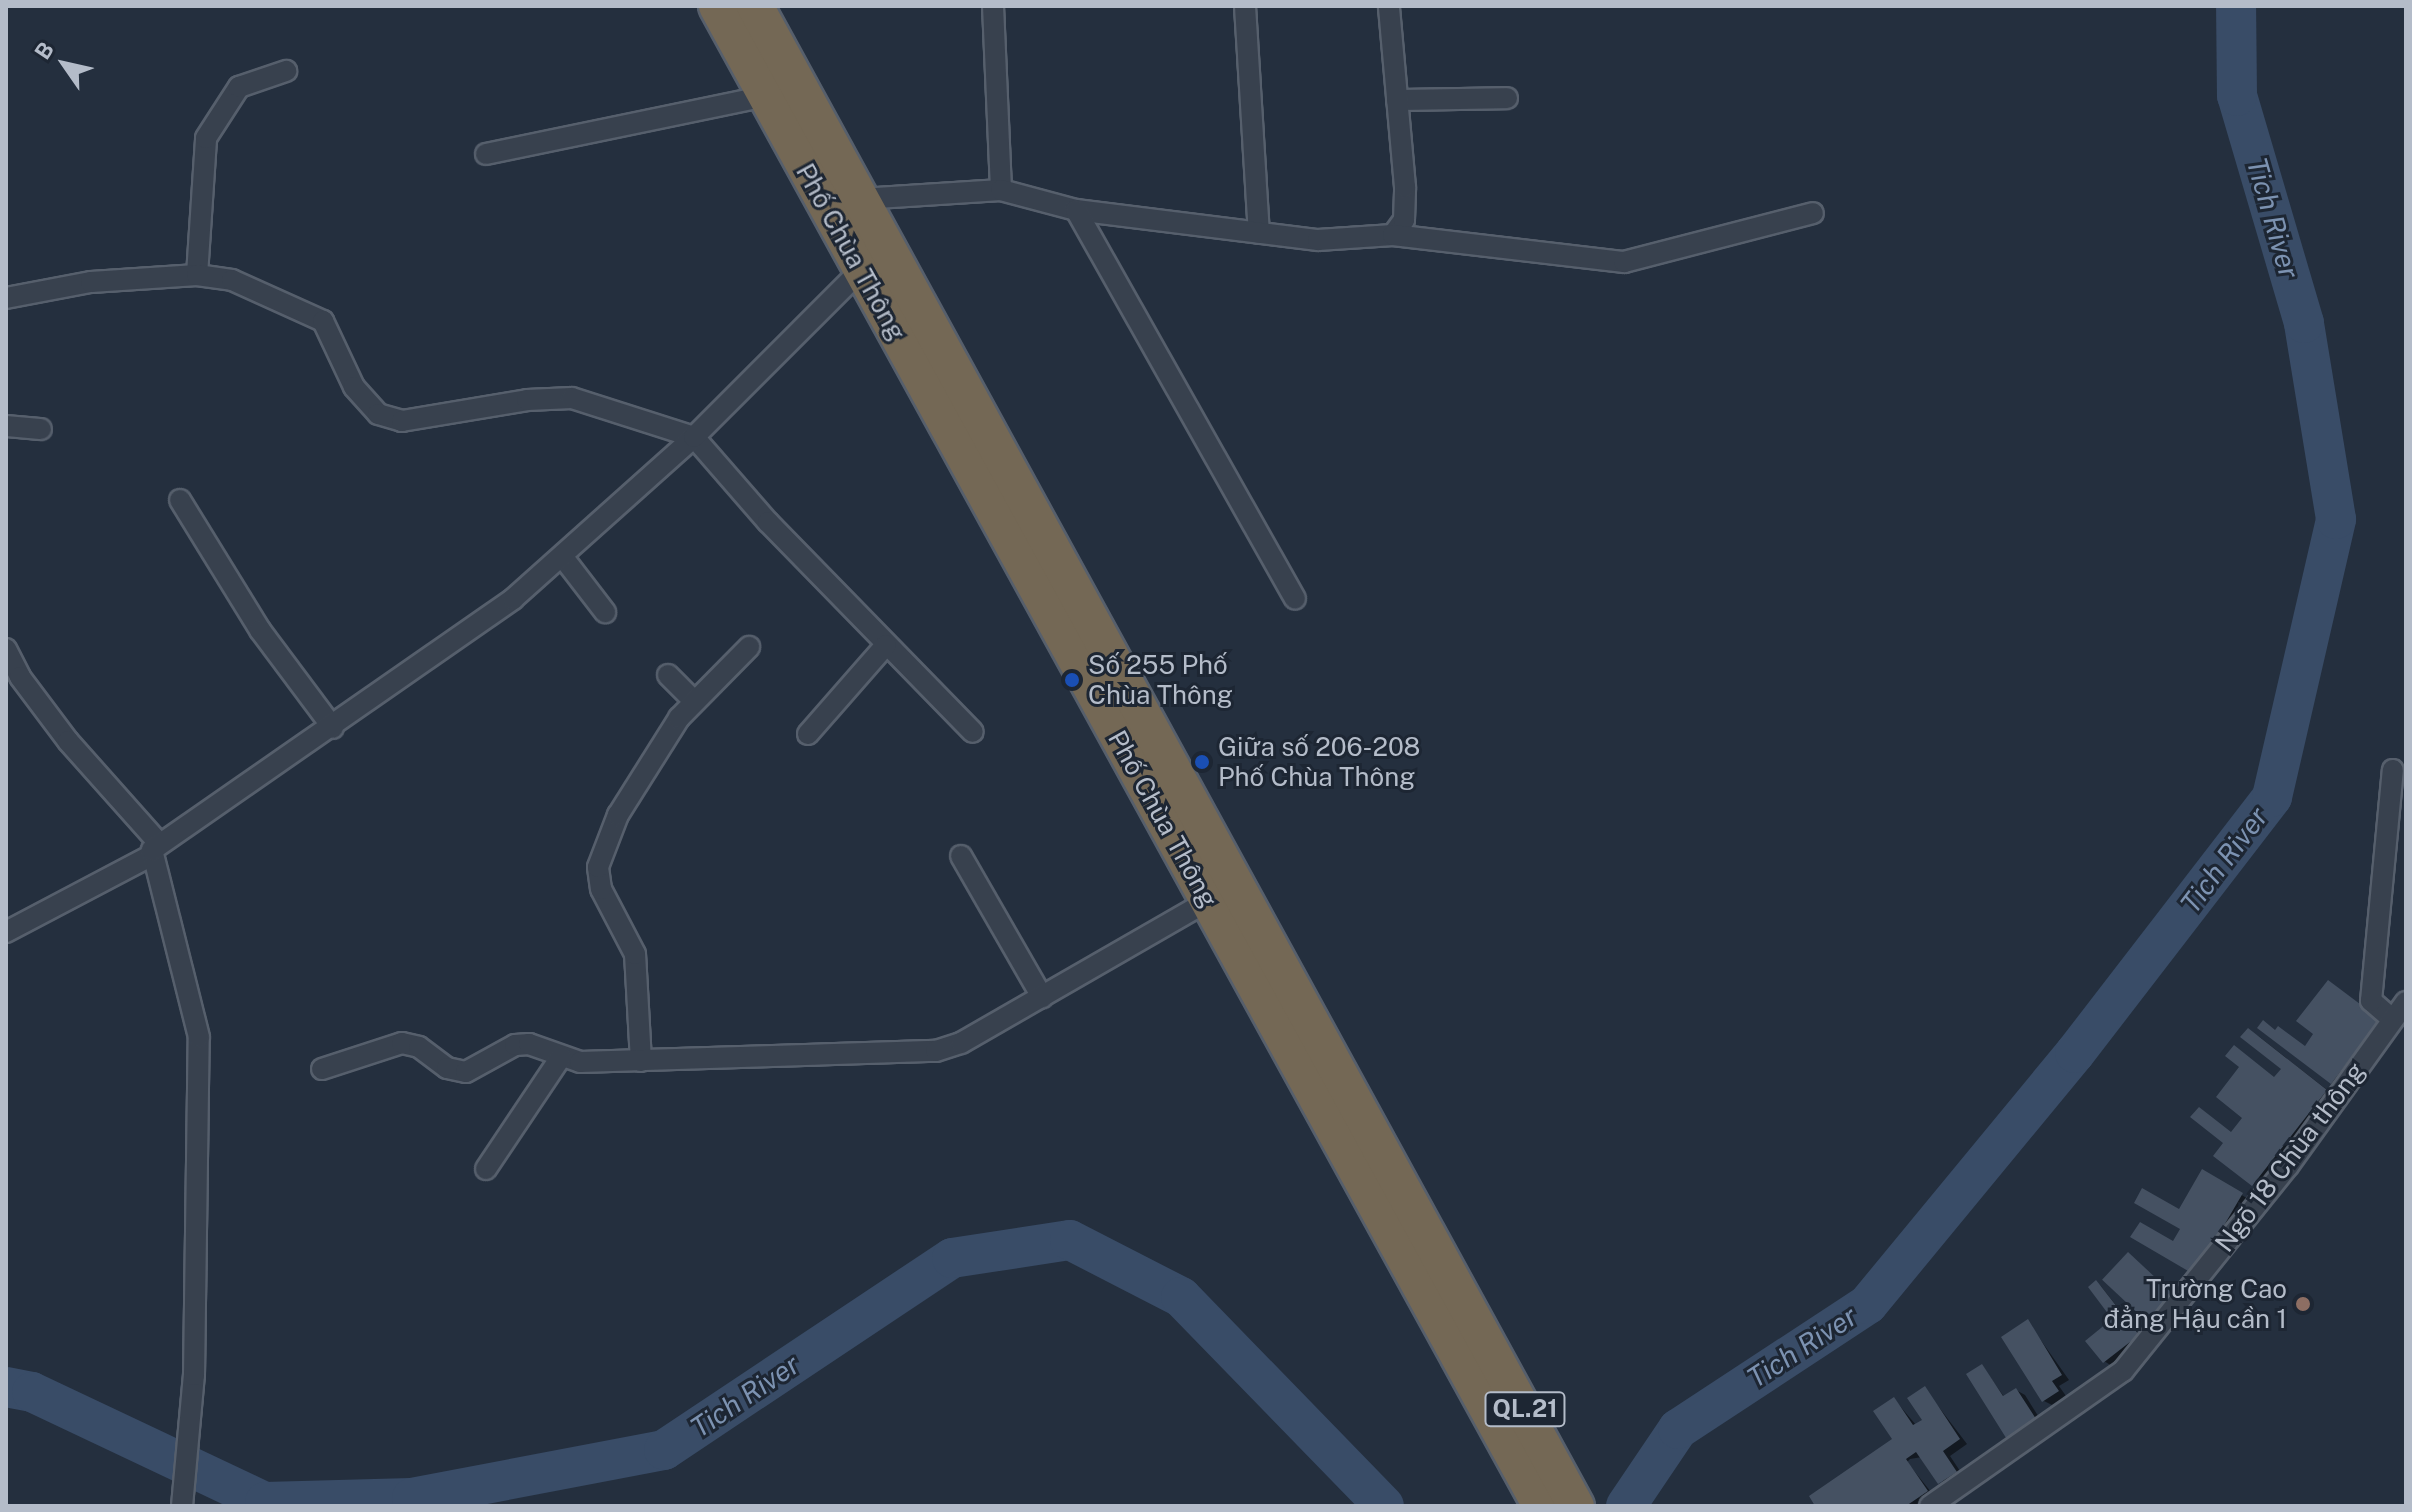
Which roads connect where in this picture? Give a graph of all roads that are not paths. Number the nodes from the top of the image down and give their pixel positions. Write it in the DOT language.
graph roads {
  1 [pos="717,6"];
  2 [pos="755,6"];
  3 [pos="993,6"];
  4 [pos="1245,6"];
  5 [pos="1389,6"];
  6 [pos="286,71"];
  7 [pos="765,96"];
  8 [pos="1507,98"];
  9 [pos="1397,100"];
  10 [pos="486,154"];
  11 [pos="1001,190"];
  12 [pos="861,199"];
  13 [pos="1076,210"];
  14 [pos="1813,213"];
  15 [pos="1259,233"];
  16 [pos="1393,235"];
  17 [pos="861,270"];
  18 [pos="197,275"];
  19 [pos="6,298"];
  20 [pos="6,426"];
  21 [pos="41,429"];
  22 [pos="694,437"];
  23 [pos="180,500"];
  24 [pos="562,556"];
  25 [pos="1295,598"];
  26 [pos="605,612"];
  27 [pos="886,645"];
  28 [pos="749,647"];
  29 [pos="6,649"];
  30 [pos="668,675"];
  31 [pos="694,701"];
  32 [pos="333,728"];
  33 [pos="973,732"];
  34 [pos="808,734"];
  35 [pos="2393,770"];
  36 [pos="156,849"];
  37 [pos="961,856"];
  38 [pos="1208,901"];
  39 [pos="6,932"];
  40 [pos="1042,997"];
  41 [pos="2406,1002"];
  42 [pos="2392,1019"];
  43 [pos="561,1057"];
  44 [pos="641,1061"];
  45 [pos="322,1069"];
  46 [pos="486,1169"];
  47 [pos="1458,1319"];
  48 [pos="182,1506"];
  49 [pos="1541,1506"];
  50 [pos="1576,1506"];
  51 [pos="1930,1506"];
  1 -- 7 [label="highway, Phố Chùa Thông / QL.21"];
  2 -- 12 [label="highway, Phố Chùa Thông / QL.21"];
  3 -- 11 [label="street"];
  4 -- 15 [label="street"];
  5 -- 9 [label="street"];
  6 -- 18 [label="street"];
  7 -- 10 [label="street"];
  7 -- 17 [label="highway, Phố Chùa Thông / QL.21"];
  8 -- 9 [label="street"];
  9 -- 16 [label="street"];
  11 -- 12 [label="street"];
  11 -- 13 [label="street"];
  12 -- 47 [label="highway, Phố Chùa Thông / QL.21"];
  13 -- 15 [label="street"];
  13 -- 25 [label="street"];
  14 -- 16 [label="street"];
  15 -- 16 [label="street"];
  17 -- 22 [label="street"];
  17 -- 38 [label="highway, Phố Chùa Thông / QL.21"];
  18 -- 19 [label="street"];
  18 -- 22 [label="street"];
  20 -- 21 [label="street"];
  22 -- 24 [label="street"];
  22 -- 27 [label="street"];
  23 -- 32 [label="street"];
  24 -- 26 [label="street"];
  24 -- 32 [label="street"];
  27 -- 33 [label="street"];
  27 -- 34 [label="street"];
  28 -- 31 [label="street"];
  29 -- 36 [label="street"];
  30 -- 31 [label="street"];
  31 -- 44 [label="street"];
  32 -- 36 [label="street"];
  35 -- 42 [label="street"];
  36 -- 39 [label="street"];
  36 -- 48 [label="street"];
  37 -- 40 [label="street"];
  38 -- 40 [label="street"];
  38 -- 47 [label="highway, Phố Chùa Thông / QL.21"];
  40 -- 44 [label="street"];
  41 -- 42 [label="street, Ngõ 18 Chùa thông"];
  42 -- 51 [label="street, Ngõ 18 Chùa thông"];
  43 -- 44 [label="street"];
  43 -- 45 [label="street"];
  43 -- 46 [label="street"];
  47 -- 49 [label="highway, Phố Chùa Thông / QL.21"];
  47 -- 50 [label="highway, Phố Chùa Thông / QL.21"];
}
